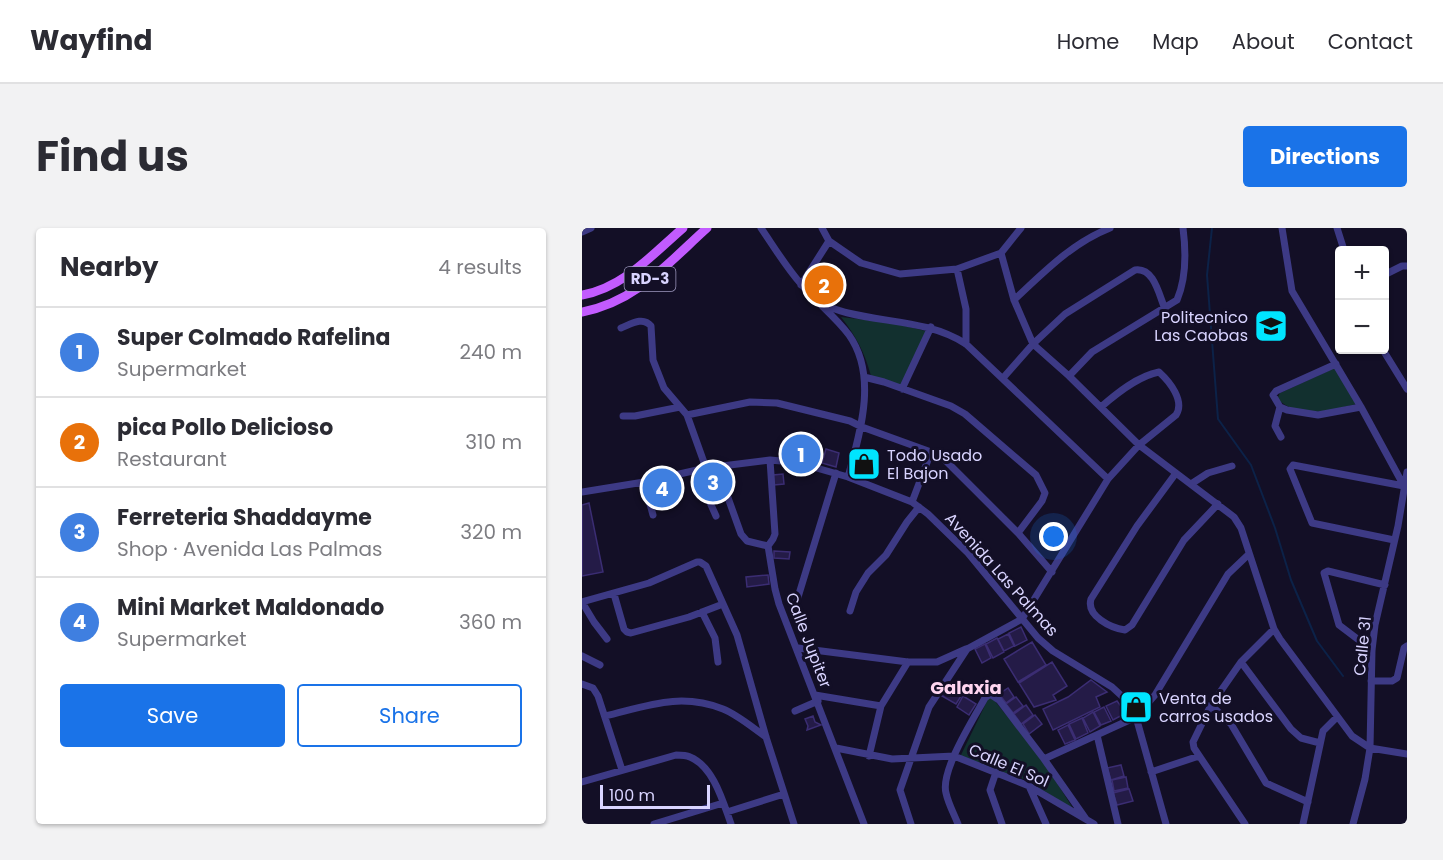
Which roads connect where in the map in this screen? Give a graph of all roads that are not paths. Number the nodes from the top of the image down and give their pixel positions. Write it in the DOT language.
graph roads {
  1 [pos="591,228"];
  2 [pos="683,228"];
  3 [pos="707,228"];
  4 [pos="761,228"];
  5 [pos="822,228"];
  6 [pos="1021,228"];
  7 [pos="1110,228"];
  8 [pos="1183,228"];
  9 [pos="1282,228"];
  10 [pos="1337,228"];
  11 [pos="582,231"];
  12 [pos="830,241"];
  13 [pos="1343,246"];
  14 [pos="1001,253"];
  15 [pos="1407,266"];
  16 [pos="957,269"];
  17 [pos="1389,272"];
  18 [pos="801,285"];
  19 [pos="582,295"];
  20 [pos="1014,300"];
  21 [pos="822,303"];
  22 [pos="1168,307"];
  23 [pos="582,312"];
  24 [pos="931,327"];
  25 [pos="621,328"];
  26 [pos="966,344"];
  27 [pos="1032,344"];
  28 [pos="1385,354"];
  29 [pos="1336,364"];
  30 [pos="1069,376"];
  31 [pos="864,377"];
  32 [pos="1003,378"];
  33 [pos="902,389"];
  34 [pos="1407,389"];
  35 [pos="1361,406"];
  36 [pos="680,407"];
  37 [pos="1280,407"];
  38 [pos="1101,408"];
  39 [pos="687,415"];
  40 [pos="623,416"];
  41 [pos="862,427"];
  42 [pos="1281,437"];
  43 [pos="1139,445"];
  44 [pos="931,452"];
  45 [pos="770,460"];
  46 [pos="1232,465"];
  47 [pos="717,467"];
  48 [pos="705,468"];
  49 [pos="1407,472"];
  50 [pos="836,473"];
  51 [pos="1176,473"];
  52 [pos="848,477"];
  53 [pos="1108,479"];
  54 [pos="644,482"];
  55 [pos="1191,484"];
  56 [pos="1404,486"];
  57 [pos="582,492"];
  58 [pos="912,502"];
  59 [pos="1218,504"];
  60 [pos="920,507"];
  61 [pos="653,515"];
  62 [pos="716,516"];
  63 [pos="1018,533"];
  64 [pos="1394,540"];
  65 [pos="768,546"];
  66 [pos="1250,554"];
  67 [pos="1052,572"];
  68 [pos="1385,585"];
  69 [pos="614,594"];
  70 [pos="582,602"];
  71 [pos="723,604"];
  72 [pos="795,607"];
  73 [pos="850,611"];
  74 [pos="702,612"];
  75 [pos="1022,619"];
  76 [pos="1274,629"];
  77 [pos="608,639"];
  78 [pos="1407,646"];
  79 [pos="798,648"];
  80 [pos="967,649"];
  81 [pos="1372,650"];
  82 [pos="582,656"];
  83 [pos="717,662"];
  84 [pos="908,662"];
  85 [pos="1241,662"];
  86 [pos="600,665"];
  87 [pos="1371,681"];
  88 [pos="582,684"];
  89 [pos="816,698"];
  90 [pos="1211,705"];
  91 [pos="881,706"];
  92 [pos="795,711"];
  93 [pos="605,716"];
  94 [pos="1136,717"];
  95 [pos="1337,717"];
  96 [pos="1096,735"];
  97 [pos="766,737"];
  98 [pos="1320,743"];
  99 [pos="836,748"];
  100 [pos="1370,748"];
  101 [pos="1407,754"];
  102 [pos="869,756"];
  103 [pos="954,756"];
  104 [pos="1199,756"];
  105 [pos="911,758"];
  106 [pos="1044,759"];
  107 [pos="621,770"];
  108 [pos="996,772"];
  109 [pos="1151,772"];
  110 [pos="582,782"];
  111 [pos="1029,786"];
  112 [pos="784,794"];
  113 [pos="1308,802"];
  114 [pos="723,803"];
  115 [pos="727,812"];
  116 [pos="1086,819"];
  117 [pos="654,824"];
  118 [pos="731,824"];
  119 [pos="794,824"];
  120 [pos="864,824"];
  121 [pos="911,824"];
  122 [pos="958,824"];
  123 [pos="1002,824"];
  124 [pos="1046,824"];
  125 [pos="1094,824"];
  126 [pos="1118,824"];
  127 [pos="1166,824"];
  128 [pos="1245,824"];
  129 [pos="1303,824"];
  130 [pos="1353,824"];
  1 -- 11 [label="street"];
  2 -- 19 [label="main road, RD-3"];
  3 -- 23 [label="main road, RD-3"];
  4 -- 18 [label="street"];
  5 -- 12 [label="street"];
  6 -- 14 [label="street"];
  7 -- 20 [label="street"];
  8 -- 22 [label="street"];
  9 -- 29 [label="street"];
  10 -- 13 [label="street"];
  12 -- 16 [label="street"];
  12 -- 18 [label="street"];
  14 -- 16 [label="street"];
  14 -- 20 [label="street"];
  15 -- 17 [label="street"];
  16 -- 26 [label="street"];
  18 -- 21 [label="street"];
  20 -- 27 [label="street"];
  21 -- 24 [label="street"];
  21 -- 31 [label="street"];
  22 -- 27 [label="street"];
  22 -- 30 [label="street"];
  24 -- 26 [label="street"];
  24 -- 33 [label="street"];
  25 -- 36 [label="street"];
  26 -- 32 [label="street"];
  27 -- 30 [label="street"];
  27 -- 32 [label="street"];
  28 -- 34 [label="street"];
  29 -- 35 [label="street"];
  29 -- 37 [label="street"];
  30 -- 38 [label="street"];
  31 -- 33 [label="street"];
  31 -- 41 [label="street"];
  32 -- 53 [label="street"];
  33 -- 63 [label="street"];
  35 -- 37 [label="street"];
  35 -- 56 [label="street"];
  36 -- 39 [label="street"];
  36 -- 40 [label="street"];
  37 -- 42 [label="street"];
  38 -- 43 [label="street"];
  38 -- 43 [label="street"];
  39 -- 41 [label="street"];
  39 -- 48 [label="street"];
  41 -- 44 [label="street"];
  41 -- 52 [label="street"];
  43 -- 51 [label="street"];
  43 -- 53 [label="street"];
  44 -- 58 [label="street"];
  44 -- 63 [label="street"];
  45 -- 47 [label="street, Avenida Las Palmas"];
  45 -- 50 [label="street, Avenida Las Palmas"];
  45 -- 65 [label="street, Calle Jupiter"];
  46 -- 55 [label="street"];
  47 -- 48 [label="street, Avenida Las Palmas"];
  47 -- 65 [label="street"];
  48 -- 54 [label="street, Avenida Las Palmas"];
  48 -- 62 [label="street"];
  49 -- 56 [label="street, Calle 31"];
  50 -- 52 [label="street, Avenida Las Palmas"];
  50 -- 72 [label="street"];
  51 -- 55 [label="street"];
  51 -- 59 [label="street"];
  52 -- 58 [label="street, Avenida Las Palmas"];
  53 -- 67 [label="street"];
  54 -- 57 [label="street, Avenida Las Palmas"];
  54 -- 61 [label="street"];
  55 -- 59 [label="street"];
  56 -- 64 [label="street, Calle 31"];
  56 -- 64 [label="street"];
  58 -- 60 [label="street, Avenida Las Palmas"];
  59 -- 66 [label="street"];
  60 -- 73 [label="street"];
  60 -- 75 [label="street, Avenida Las Palmas"];
  63 -- 67 [label="street"];
  64 -- 68 [label="street, Calle 31"];
  65 -- 79 [label="street, Calle Jupiter"];
  66 -- 76 [label="street"];
  66 -- 94 [label="street"];
  67 -- 75 [label="street"];
  68 -- 81 [label="street, Calle 31"];
  68 -- 81 [label="street"];
  69 -- 70 [label="street"];
  69 -- 71 [label="street"];
  69 -- 74 [label="street"];
  70 -- 77 [label="street"];
  71 -- 74 [label="street"];
  71 -- 97 [label="street"];
  74 -- 83 [label="street"];
  75 -- 80 [label="street"];
  75 -- 94 [label="street, Avenida Las Palmas"];
  76 -- 85 [label="street"];
  76 -- 95 [label="street"];
  78 -- 87 [label="street"];
  79 -- 84 [label="street"];
  79 -- 89 [label="street, Calle Jupiter"];
  80 -- 84 [label="street"];
  80 -- 105 [label="street"];
  81 -- 87 [label="street, Calle 31"];
  82 -- 86 [label="street"];
  84 -- 91 [label="street"];
  85 -- 90 [label="street"];
  85 -- 98 [label="street"];
  87 -- 100 [label="street, Calle 31"];
  88 -- 93 [label="street"];
  89 -- 91 [label="street"];
  89 -- 92 [label="street"];
  89 -- 99 [label="street, Calle Jupiter"];
  90 -- 104 [label="street"];
  90 -- 113 [label="street"];
  91 -- 102 [label="street"];
  93 -- 97 [label="street"];
  93 -- 107 [label="street"];
  94 -- 96 [label="street"];
  94 -- 109 [label="street, Avenida Las Palmas"];
  95 -- 98 [label="street"];
  95 -- 100 [label="street"];
  96 -- 106 [label="street"];
  96 -- 126 [label="street"];
  97 -- 112 [label="street"];
  98 -- 113 [label="street"];
  99 -- 102 [label="street, Calle El Sol"];
  99 -- 120 [label="street, Calle Jupiter"];
  100 -- 101 [label="street"];
  100 -- 130 [label="street, Calle 31"];
  102 -- 105 [label="street, Calle El Sol"];
  103 -- 105 [label="street, Calle El Sol"];
  103 -- 106 [label="street"];
  103 -- 108 [label="street, Calle El Sol"];
  103 -- 122 [label="street"];
  104 -- 109 [label="street"];
  104 -- 128 [label="street"];
  105 -- 121 [label="street"];
  106 -- 116 [label="street"];
  107 -- 110 [label="street"];
  107 -- 114 [label="street"];
  108 -- 111 [label="street, Calle El Sol"];
  108 -- 123 [label="street"];
  109 -- 127 [label="street, Avenida Las Palmas"];
  111 -- 116 [label="street, Calle El Sol"];
  111 -- 124 [label="street"];
  112 -- 115 [label="street"];
  112 -- 119 [label="street"];
  113 -- 129 [label="street"];
  114 -- 115 [label="street"];
  114 -- 117 [label="street"];
  115 -- 118 [label="street"];
  116 -- 125 [label="street, Calle El Sol"];
}
